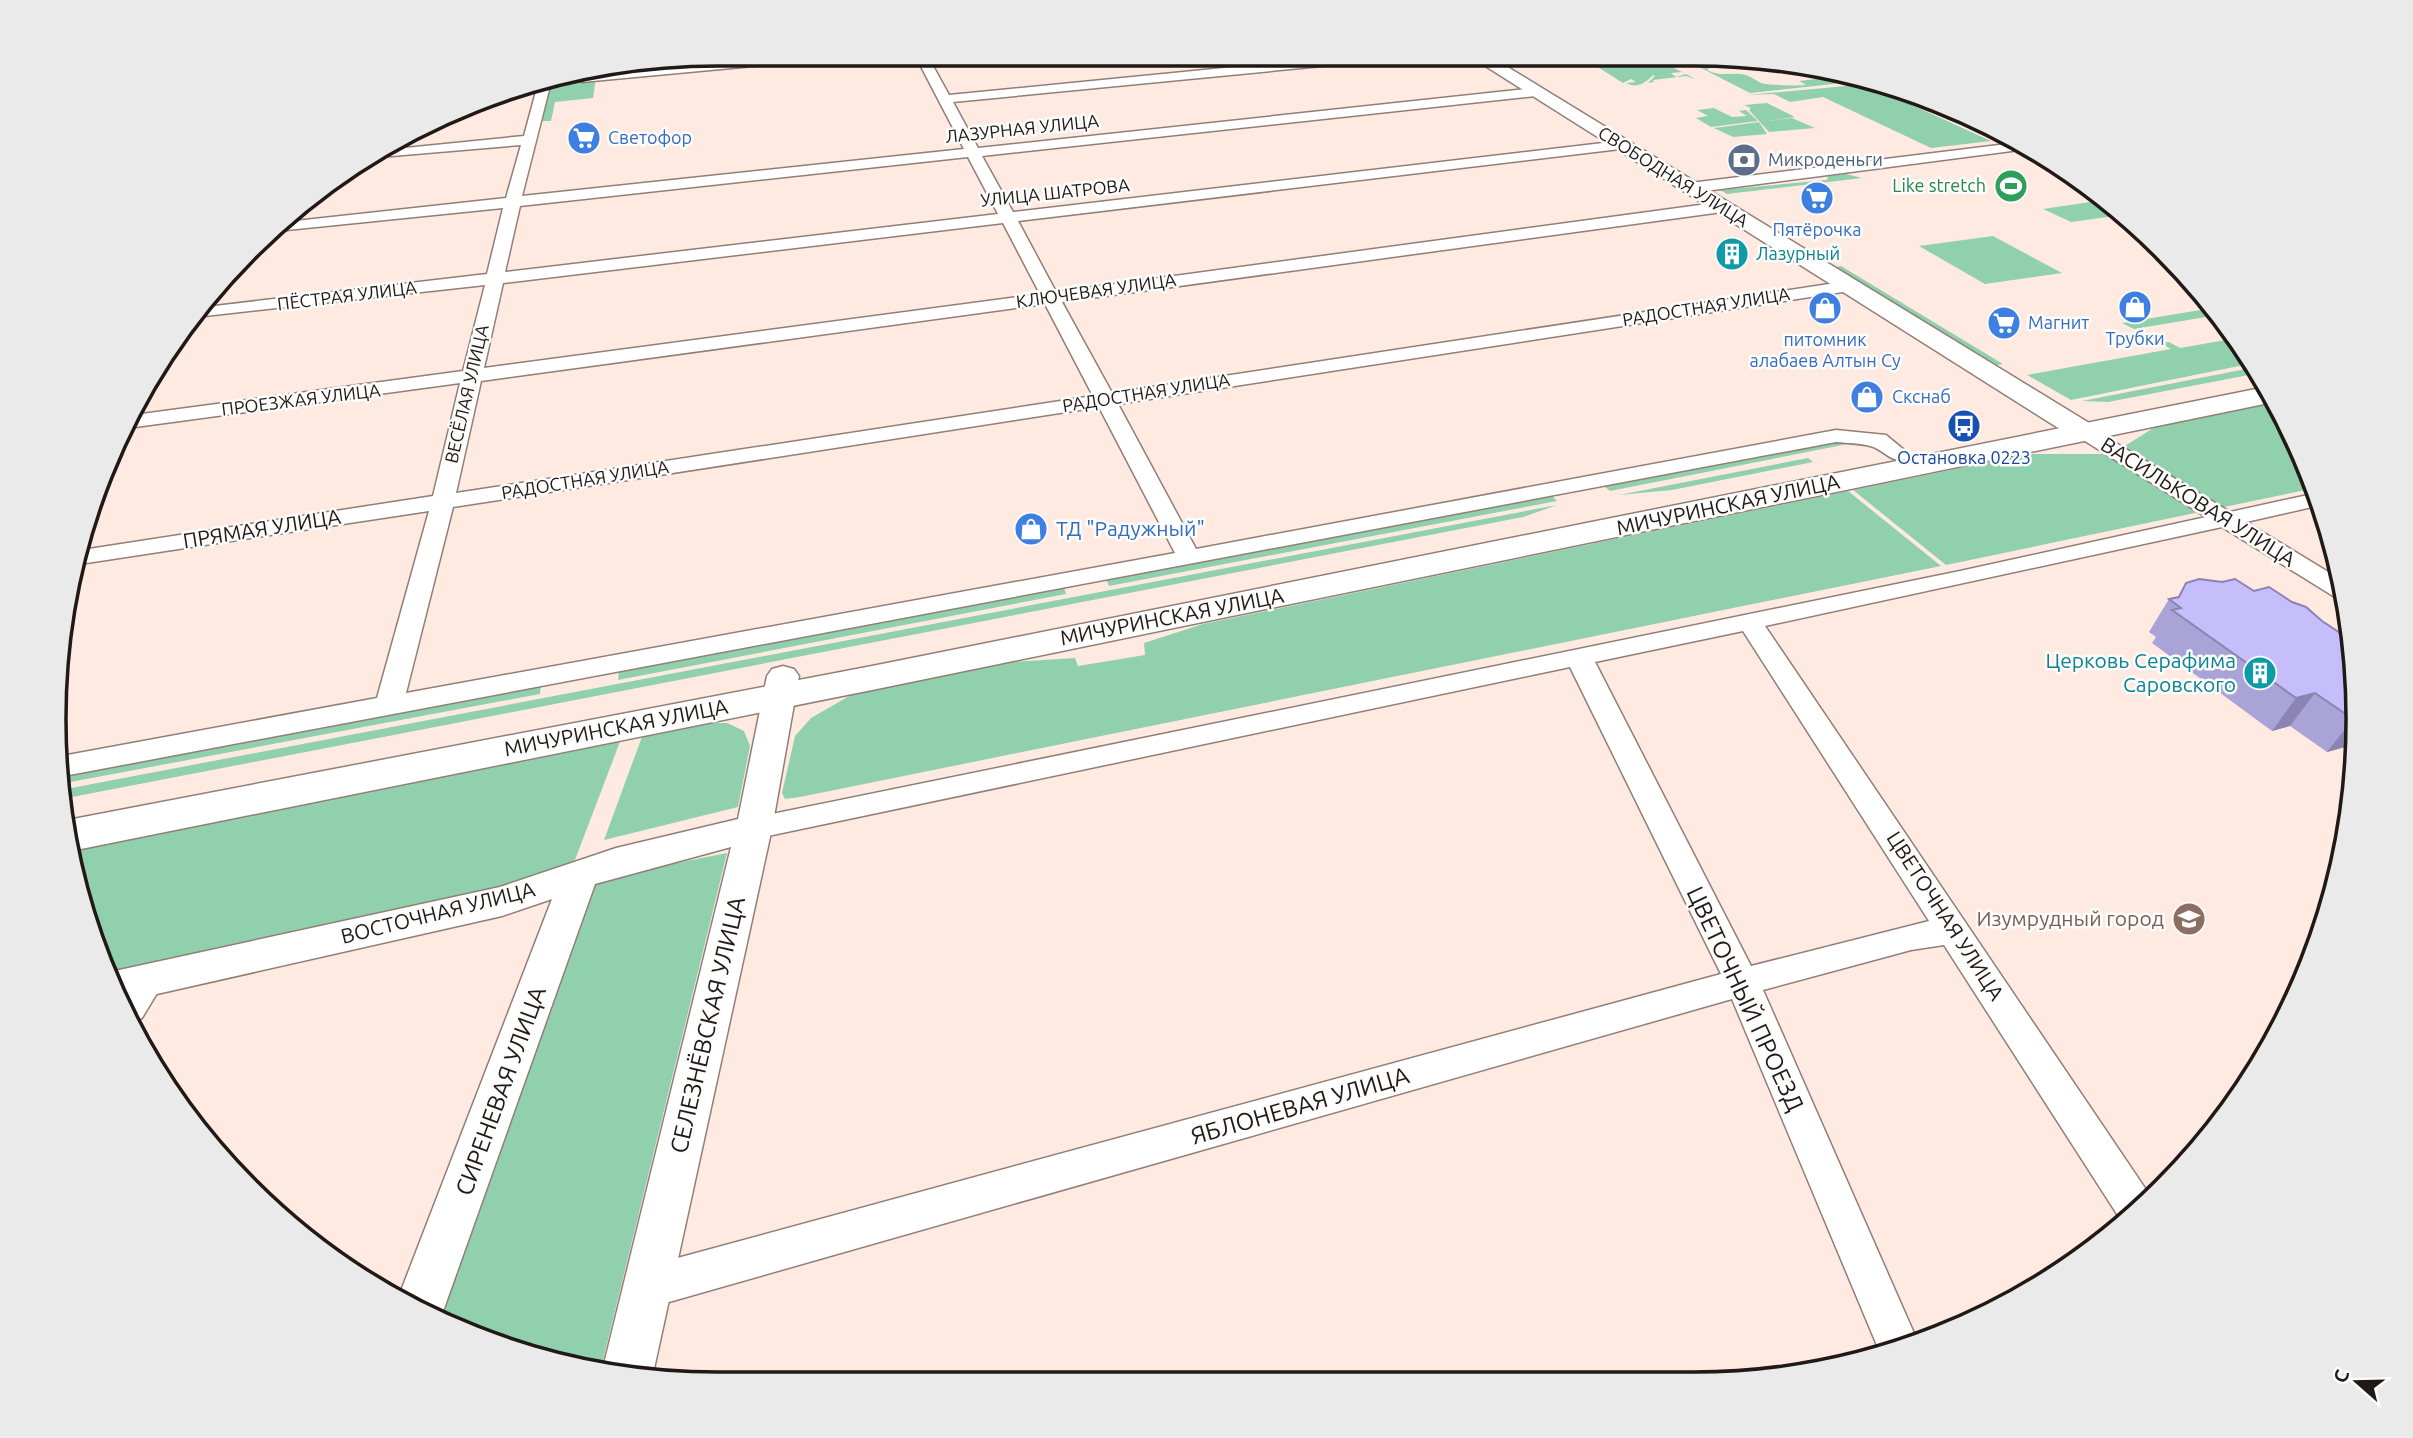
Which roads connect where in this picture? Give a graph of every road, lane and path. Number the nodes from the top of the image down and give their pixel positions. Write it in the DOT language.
graph roads {
  1 [pos="928,66"];
  2 [pos="1282,66"];
  3 [pos="1494,66"];
  4 [pos="543,91"];
  5 [pos="1536,92"];
  6 [pos="945,99"];
  7 [pos="530,140"];
  8 [pos="1620,145"];
  9 [pos="2008,148"];
  10 [pos="974,152"];
  11 [pos="395,153"];
  12 [pos="1690,188"];
  13 [pos="513,202"];
  14 [pos="1722,207"];
  15 [pos="1008,217"];
  16 [pos="292,226"];
  17 [pos="494,279"];
  18 [pos="1849,286"];
  19 [pos="1052,297"];
  20 [pos="209,312"];
  21 [pos="470,378"];
  22 [pos="2252,381"];
  23 [pos="2260,396"];
  24 [pos="1105,400"];
  25 [pos="139,421"];
  26 [pos="2073,426"];
  27 [pos="1898,454"];
  28 [pos="2309,501"];
  29 [pos="443,502"];
  30 [pos="2228,520"];
  31 [pos="88,556"];
  32 [pos="1189,558"];
  33 [pos="2332,585"];
  34 [pos="1749,621"];
  35 [pos="1578,656"];
  36 [pos="782,686"];
  37 [pos="389,706"];
  38 [pos="68,765"];
  39 [pos="75,820"];
  40 [pos="754,828"];
  41 [pos="77,834"];
  42 [pos="580,874"];
  43 [pos="1954,930"];
  44 [pos="1742,982"];
  45 [pos="132,991"];
  46 [pos="2132,1202"];
  47 [pos="648,1287"];
  48 [pos="423,1300"];
  49 [pos="1895,1340"];
  50 [pos="630,1365"];
  1 -- 6 [label="street"];
  2 -- 6 [label="street"];
  3 -- 5 [label="main road, СВОБОДНАЯ УЛИЦА"];
  4 -- 7 [label="street, ВЕСЁЛАЯ УЛИЦА"];
  5 -- 8 [label="main road, СВОБОДНАЯ УЛИЦА"];
  5 -- 10 [label="street, ЛАЗУРНАЯ УЛИЦА"];
  6 -- 10 [label="street"];
  7 -- 11 [label="street"];
  7 -- 13 [label="street, ВЕСЁЛАЯ УЛИЦА"];
  8 -- 12 [label="main road, СВОБОДНАЯ УЛИЦА"];
  8 -- 15 [label="street, УЛИЦА ШАТРОВА"];
  9 -- 12 [label="street"];
  10 -- 13 [label="street, ЛАЗУРНАЯ УЛИЦА"];
  10 -- 15 [label="street"];
  12 -- 14 [label="main road, СВОБОДНАЯ УЛИЦА"];
  13 -- 16 [label="street, ЛАЗУРНАЯ УЛИЦА"];
  13 -- 17 [label="street, ВЕСЁЛАЯ УЛИЦА"];
  14 -- 18 [label="main road, СВОБОДНАЯ УЛИЦА"];
  14 -- 19 [label="street, КЛЮЧЕВАЯ УЛИЦА"];
  15 -- 17 [label="street, УЛИЦА ШАТРОВА"];
  15 -- 19 [label="street"];
  17 -- 20 [label="street, ПЁСТРАЯ УЛИЦА"];
  17 -- 21 [label="street, ВЕСЁЛАЯ УЛИЦА"];
  18 -- 24 [label="street, РАДОСТНАЯ УЛИЦА"];
  18 -- 26 [label="main road, СВОБОДНАЯ УЛИЦА"];
  19 -- 21 [label="street, КЛЮЧЕВАЯ УЛИЦА"];
  19 -- 24 [label="street"];
  21 -- 25 [label="street, ПРОЕЗЖАЯ УЛИЦА"];
  21 -- 29 [label="street, ВЕСЁЛАЯ УЛИЦА"];
  22 -- 26 [label="main road, МИЧУРИНСКАЯ УЛИЦА"];
  23 -- 26 [label="main road, МИЧУРИНСКАЯ УЛИЦА"];
  24 -- 29 [label="street, РАДОСТНАЯ УЛИЦА"];
  24 -- 32 [label="street"];
  26 -- 27 [label="main road, МИЧУРИНСКАЯ УЛИЦА"];
  26 -- 30 [label="street, ВАСИЛЬКОВАЯ УЛИЦА"];
  26 -- 36 [label="main road, МИЧУРИНСКАЯ УЛИЦА"];
  27 -- 32 [label="street"];
  27 -- 36 [label="main road, МИЧУРИНСКАЯ УЛИЦА"];
  28 -- 30 [label="street"];
  29 -- 31 [label="street, ПРЯМАЯ УЛИЦА"];
  29 -- 37 [label="street, ВЕСЁЛАЯ УЛИЦА"];
  30 -- 33 [label="street, ВАСИЛЬКОВАЯ УЛИЦА"];
  30 -- 34 [label="street"];
  32 -- 37 [label="street"];
  34 -- 35 [label="street"];
  34 -- 43 [label="street, ЦВЕТОЧНАЯ УЛИЦА"];
  35 -- 40 [label="street"];
  35 -- 44 [label="street, ЦВЕТОЧНЫЙ ПРОЕЗД"];
  36 -- 39 [label="main road, МИЧУРИНСКАЯ УЛИЦА"];
  36 -- 40 [label="street, СЕЛЕЗНЁВСКАЯ УЛИЦА"];
  36 -- 41 [label="main road, МИЧУРИНСКАЯ УЛИЦА"];
  37 -- 38 [label="street"];
  40 -- 42 [label="street, ВОСТОЧНАЯ УЛИЦА"];
  40 -- 47 [label="street, СЕЛЕЗНЁВСКАЯ УЛИЦА"];
  42 -- 45 [label="street, ВОСТОЧНАЯ УЛИЦА"];
  42 -- 48 [label="street, СИРЕНЕВАЯ УЛИЦА"];
  43 -- 44 [label="street, ЯБЛОНЕВАЯ УЛИЦА"];
  43 -- 46 [label="street, ЦВЕТОЧНАЯ УЛИЦА"];
  44 -- 47 [label="street, ЯБЛОНЕВАЯ УЛИЦА"];
  44 -- 49 [label="street, ЦВЕТОЧНЫЙ ПРОЕЗД"];
  47 -- 50 [label="street, СЕЛЕЗНЁВСКАЯ УЛИЦА"];
}
